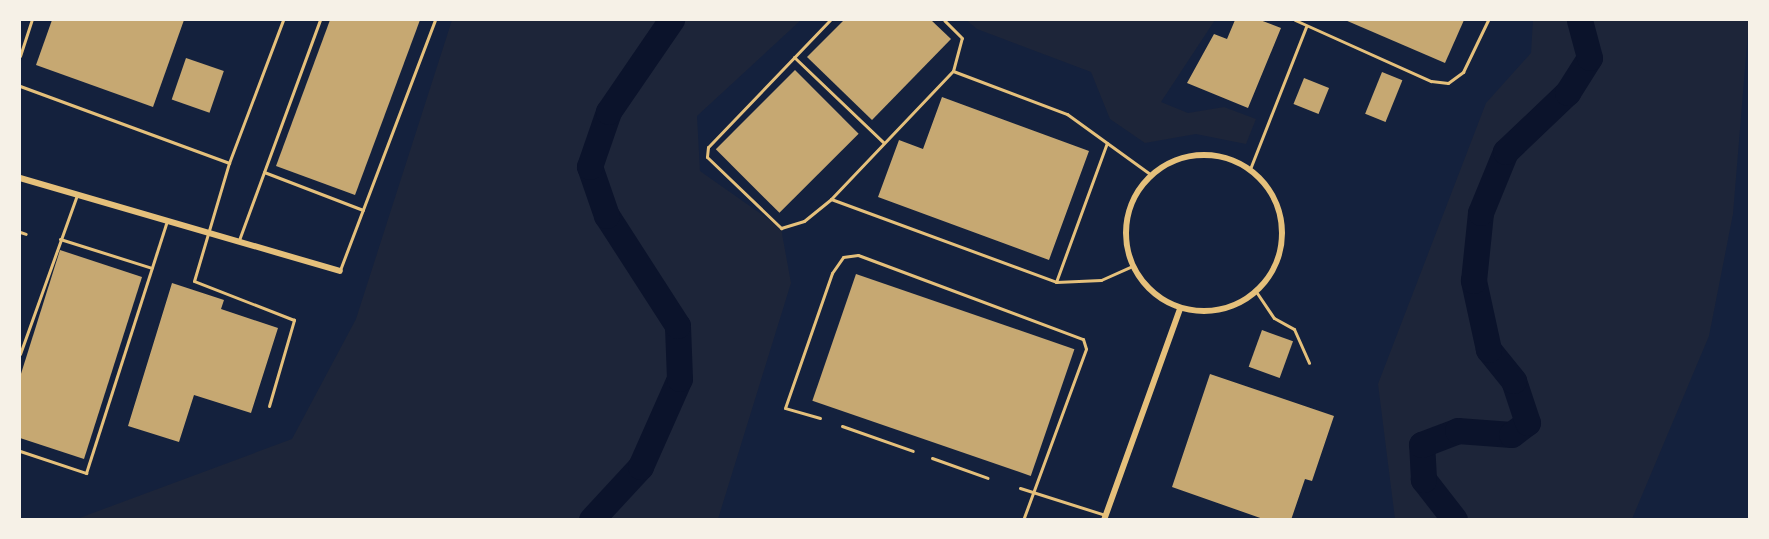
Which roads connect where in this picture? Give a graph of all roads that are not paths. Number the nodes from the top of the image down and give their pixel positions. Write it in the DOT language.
graph roads {
  1 [pos="32,20"];
  2 [pos="283,20"];
  3 [pos="320,20"];
  4 [pos="435,20"];
  5 [pos="830,20"];
  6 [pos="944,20"];
  7 [pos="1295,20"];
  8 [pos="1488,20"];
  9 [pos="1306,27"];
  10 [pos="20,56"];
  11 [pos="794,57"];
  12 [pos="953,71"];
  13 [pos="20,86"];
  14 [pos="1108,142"];
  15 [pos="884,143"];
  16 [pos="229,163"];
  17 [pos="1250,169"];
  18 [pos="264,172"];
  19 [pos="1150,174"];
  20 [pos="20,178"];
  21 [pos="77,194"];
  22 [pos="831,199"];
  23 [pos="364,211"];
  24 [pos="167,220"];
  25 [pos="208,231"];
  26 [pos="20,232"];
  27 [pos="26,234"];
  28 [pos="60,239"];
  29 [pos="239,240"];
  30 [pos="1132,266"];
  31 [pos="152,268"];
  32 [pos="340,271"];
  33 [pos="1056,282"];
  34 [pos="1257,293"];
  35 [pos="1180,309"];
  36 [pos="20,354"];
  37 [pos="1309,363"];
  38 [pos="269,406"];
  39 [pos="820,418"];
  40 [pos="842,426"];
  41 [pos="20,451"];
  42 [pos="913,451"];
  43 [pos="932,458"];
  44 [pos="988,478"];
  45 [pos="1020,488"];
  46 [pos="1033,493"];
  47 [pos="1105,517"];
  48 [pos="1023,519"];
  49 [pos="1155,519"];
  50 [pos="1161,519"];
  1 -- 10 [label="lane"];
  2 -- 16 [label="lane"];
  3 -- 18 [label="lane"];
  4 -- 23 [label="lane"];
  5 -- 11 [label="lane"];
  6 -- 12 [label="lane"];
  7 -- 9 [label="lane"];
  8 -- 9 [label="lane"];
  9 -- 17 [label="lane"];
  11 -- 15 [label="lane"];
  11 -- 22 [label="lane"];
  12 -- 14 [label="lane"];
  12 -- 15 [label="lane"];
  13 -- 16 [label="lane"];
  14 -- 19 [label="lane"];
  14 -- 33 [label="lane"];
  15 -- 22 [label="lane"];
  16 -- 25 [label="lane"];
  17 -- 19 [label="street"];
  17 -- 34 [label="street"];
  18 -- 23 [label="lane"];
  18 -- 29 [label="lane"];
  19 -- 30 [label="street"];
  20 -- 21 [label="street"];
  21 -- 24 [label="street"];
  21 -- 28 [label="lane"];
  22 -- 33 [label="lane"];
  23 -- 32 [label="lane"];
  24 -- 25 [label="street"];
  24 -- 31 [label="lane"];
  25 -- 29 [label="street"];
  25 -- 38 [label="lane"];
  26 -- 27 [label="lane"];
  28 -- 31 [label="lane"];
  28 -- 36 [label="lane"];
  29 -- 32 [label="street"];
  30 -- 33 [label="lane"];
  30 -- 35 [label="street"];
  31 -- 41 [label="lane"];
  34 -- 35 [label="street"];
  34 -- 37 [label="lane"];
  35 -- 47 [label="street"];
  39 -- 46 [label="lane"];
  40 -- 42 [label="lane"];
  43 -- 44 [label="lane"];
  45 -- 46 [label="lane"];
  46 -- 47 [label="lane"];
  46 -- 48 [label="lane"];
  49 -- 50 [label="lane"];
}
